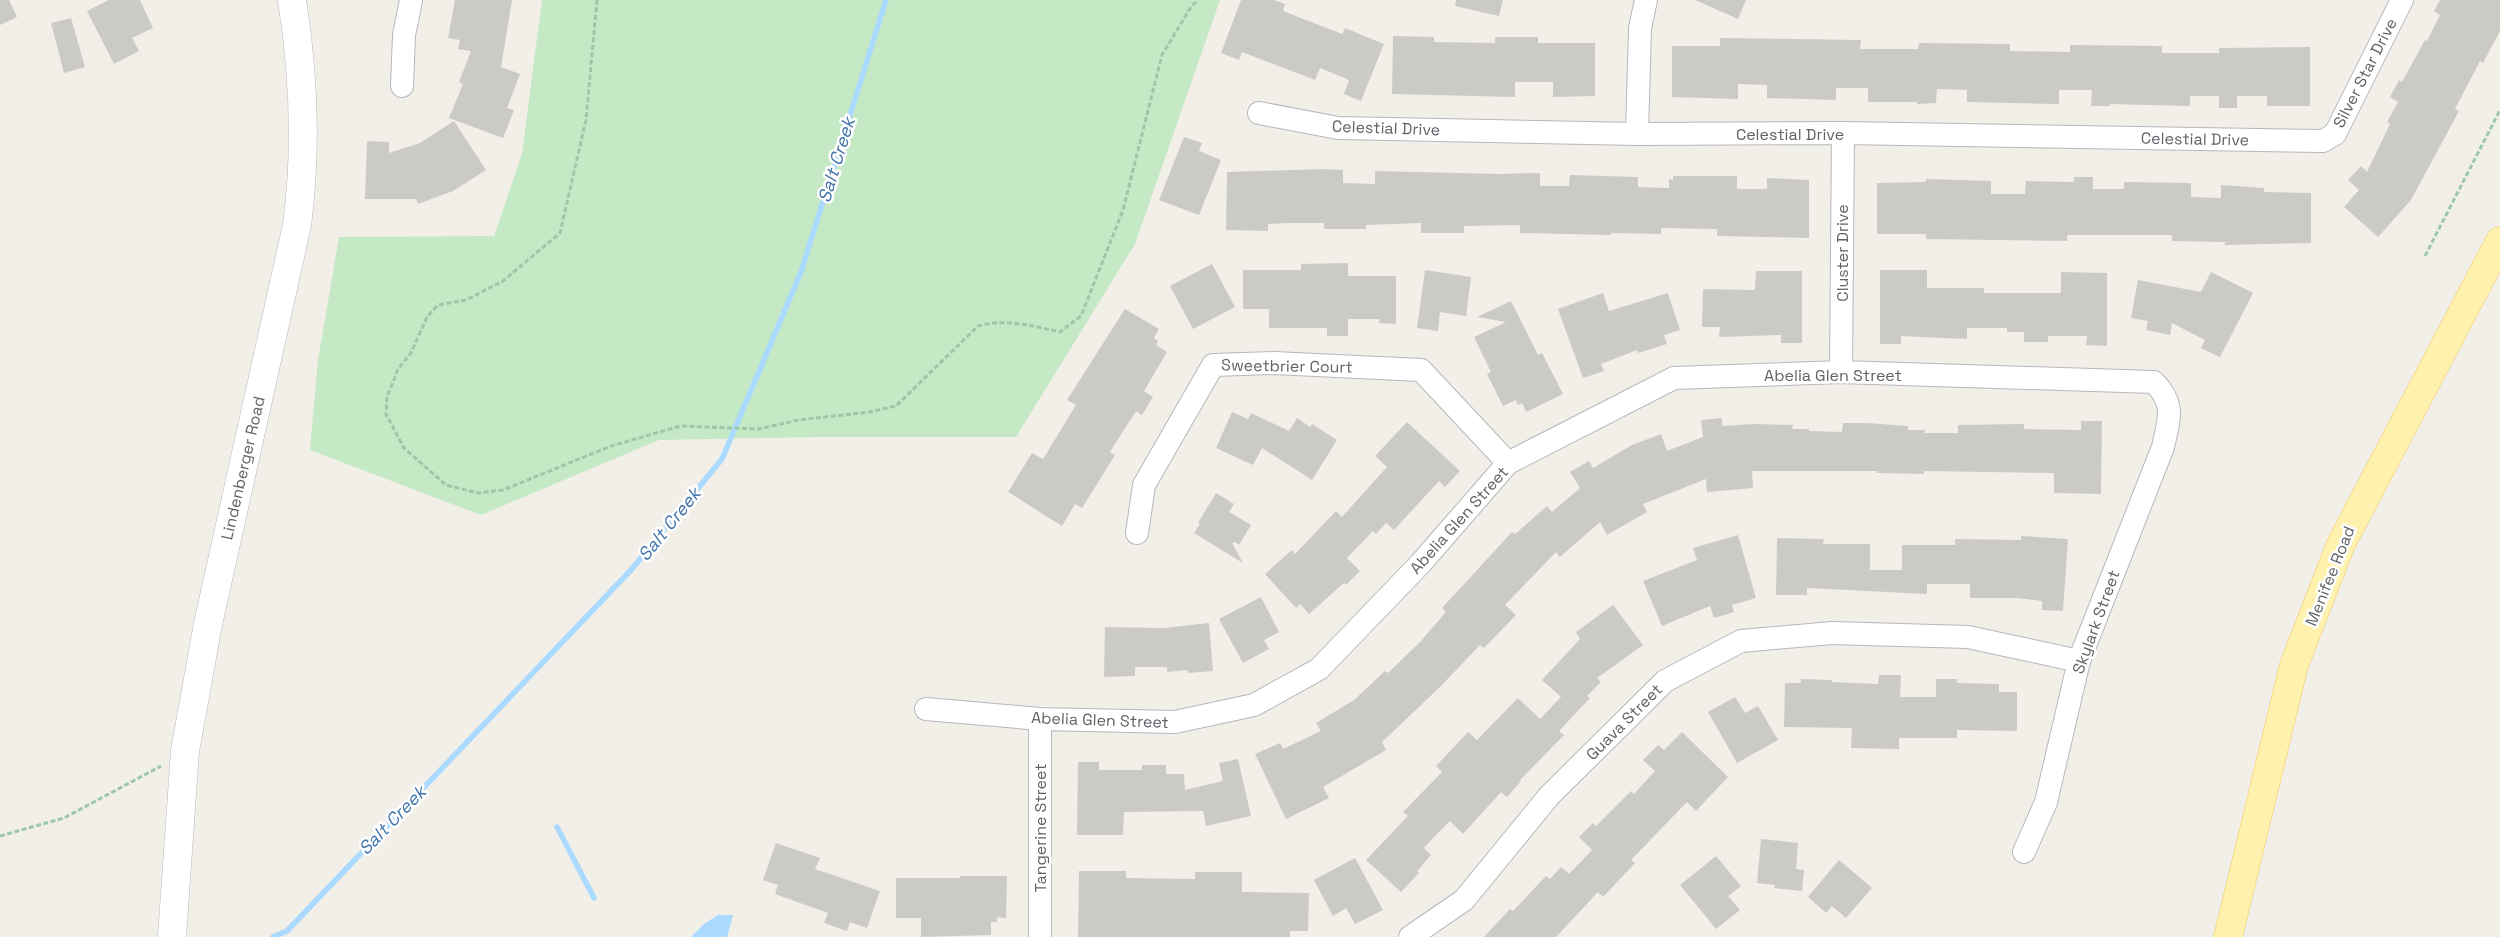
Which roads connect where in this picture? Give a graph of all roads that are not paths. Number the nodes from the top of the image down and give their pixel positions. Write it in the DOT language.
graph roads {
  1 [pos="292,0"];
  2 [pos="411,0"];
  3 [pos="1646,0"];
  4 [pos="2402,0"];
  5 [pos="402,86"];
  6 [pos="1259,113"];
  7 [pos="1843,133"];
  8 [pos="1637,134"];
  9 [pos="2323,141"];
  10 [pos="2500,241"];
  11 [pos="1841,372"];
  12 [pos="2166,394"];
  13 [pos="1508,463"];
  14 [pos="1137,534"];
  15 [pos="2079,661"];
  16 [pos="926,709"];
  17 [pos="1040,719"];
  18 [pos="2024,852"];
  19 [pos="172,937"];
  20 [pos="1040,937"];
  21 [pos="1410,937"];
  22 [pos="2228,937"];
  1 -- 19 [label="street, Lindenberger Road"];
  2 -- 5 [label="street"];
  3 -- 8 [label="street"];
  4 -- 9 [label="street, Silver Star Drive"];
  6 -- 8 [label="street, Celestial Drive"];
  7 -- 8 [label="street, Celestial Drive"];
  7 -- 9 [label="street, Celestial Drive"];
  7 -- 11 [label="street, Cluster Drive"];
  10 -- 22 [label="main road, Menifee Road"];
  11 -- 12 [label="street, Abelia Glen Street"];
  11 -- 13 [label="street, Abelia Glen Street"];
  12 -- 15 [label="street, Skylark Street"];
  13 -- 14 [label="street, Sweetbrier Court"];
  13 -- 17 [label="street, Abelia Glen Street"];
  15 -- 18 [label="street, Skylark Street"];
  15 -- 21 [label="street, Guava Street"];
  16 -- 17 [label="street, Abelia Glen Street"];
  17 -- 20 [label="street, Tangerine Street"];
}
